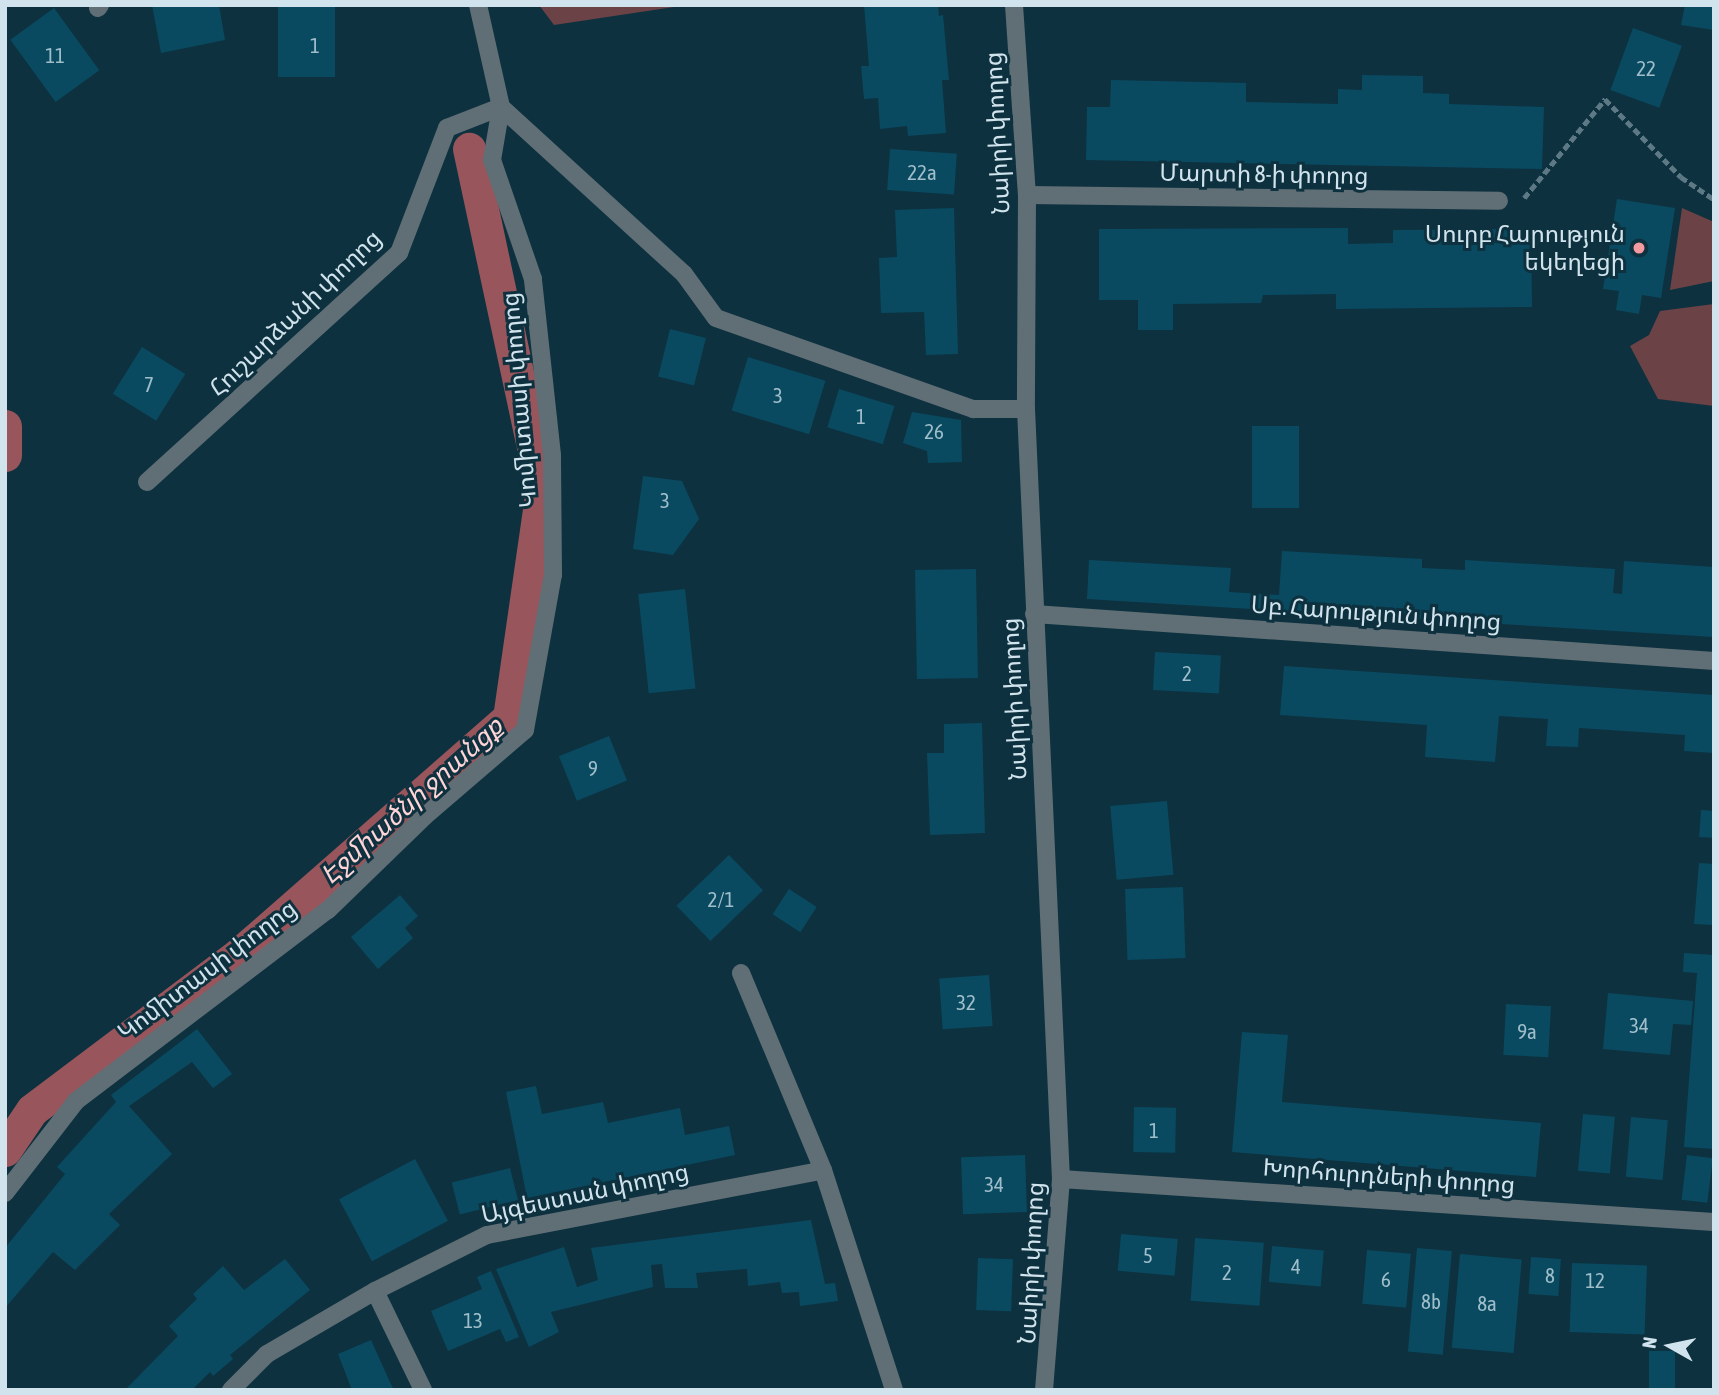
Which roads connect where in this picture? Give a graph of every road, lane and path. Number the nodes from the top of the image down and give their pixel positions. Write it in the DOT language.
graph roads {
  1 [pos="478,5"];
  2 [pos="1014,5"];
  3 [pos="501,107"];
  4 [pos="1027,195"];
  5 [pos="1714,199"];
  6 [pos="1499,201"];
  7 [pos="1026,409"];
  8 [pos="147,482"];
  9 [pos="1034,614"];
  10 [pos="1714,661"];
  11 [pos="741,973"];
  12 [pos="823,1170"];
  13 [pos="1061,1179"];
  14 [pos="5,1193"];
  15 [pos="1714,1222"];
  16 [pos="375,1291"];
  17 [pos="231,1390"];
  18 [pos="423,1390"];
  19 [pos="894,1390"];
  20 [pos="1044,1390"];
  1 -- 3 [label="street, Կոմիտասի փողոց"];
  2 -- 4 [label="street, Նաիրի փողոց"];
  3 -- 7 [label="street"];
  3 -- 8 [label="street, Հուշարձանի փողոց"];
  3 -- 14 [label="street, Կոմիտասի փողոց"];
  4 -- 6 [label="street, Մարտի 8-ի փողոց"];
  4 -- 7 [label="street, Նաիրի փողոց"];
  5 -- 6 [label="path"];
  7 -- 9 [label="street, Նաիրի փողոց"];
  9 -- 10 [label="street, Սբ. Հարություն փողոց"];
  9 -- 13 [label="street, Նաիրի փողոց"];
  11 -- 12 [label="street"];
  12 -- 16 [label="street, Այգեստան փողոց"];
  12 -- 19 [label="street"];
  13 -- 15 [label="street, Խորհուրդների փողոց"];
  13 -- 20 [label="street, Նաիրի փողոց"];
  16 -- 17 [label="street, Այգեստան փողոց"];
  16 -- 18 [label="street"];
}
